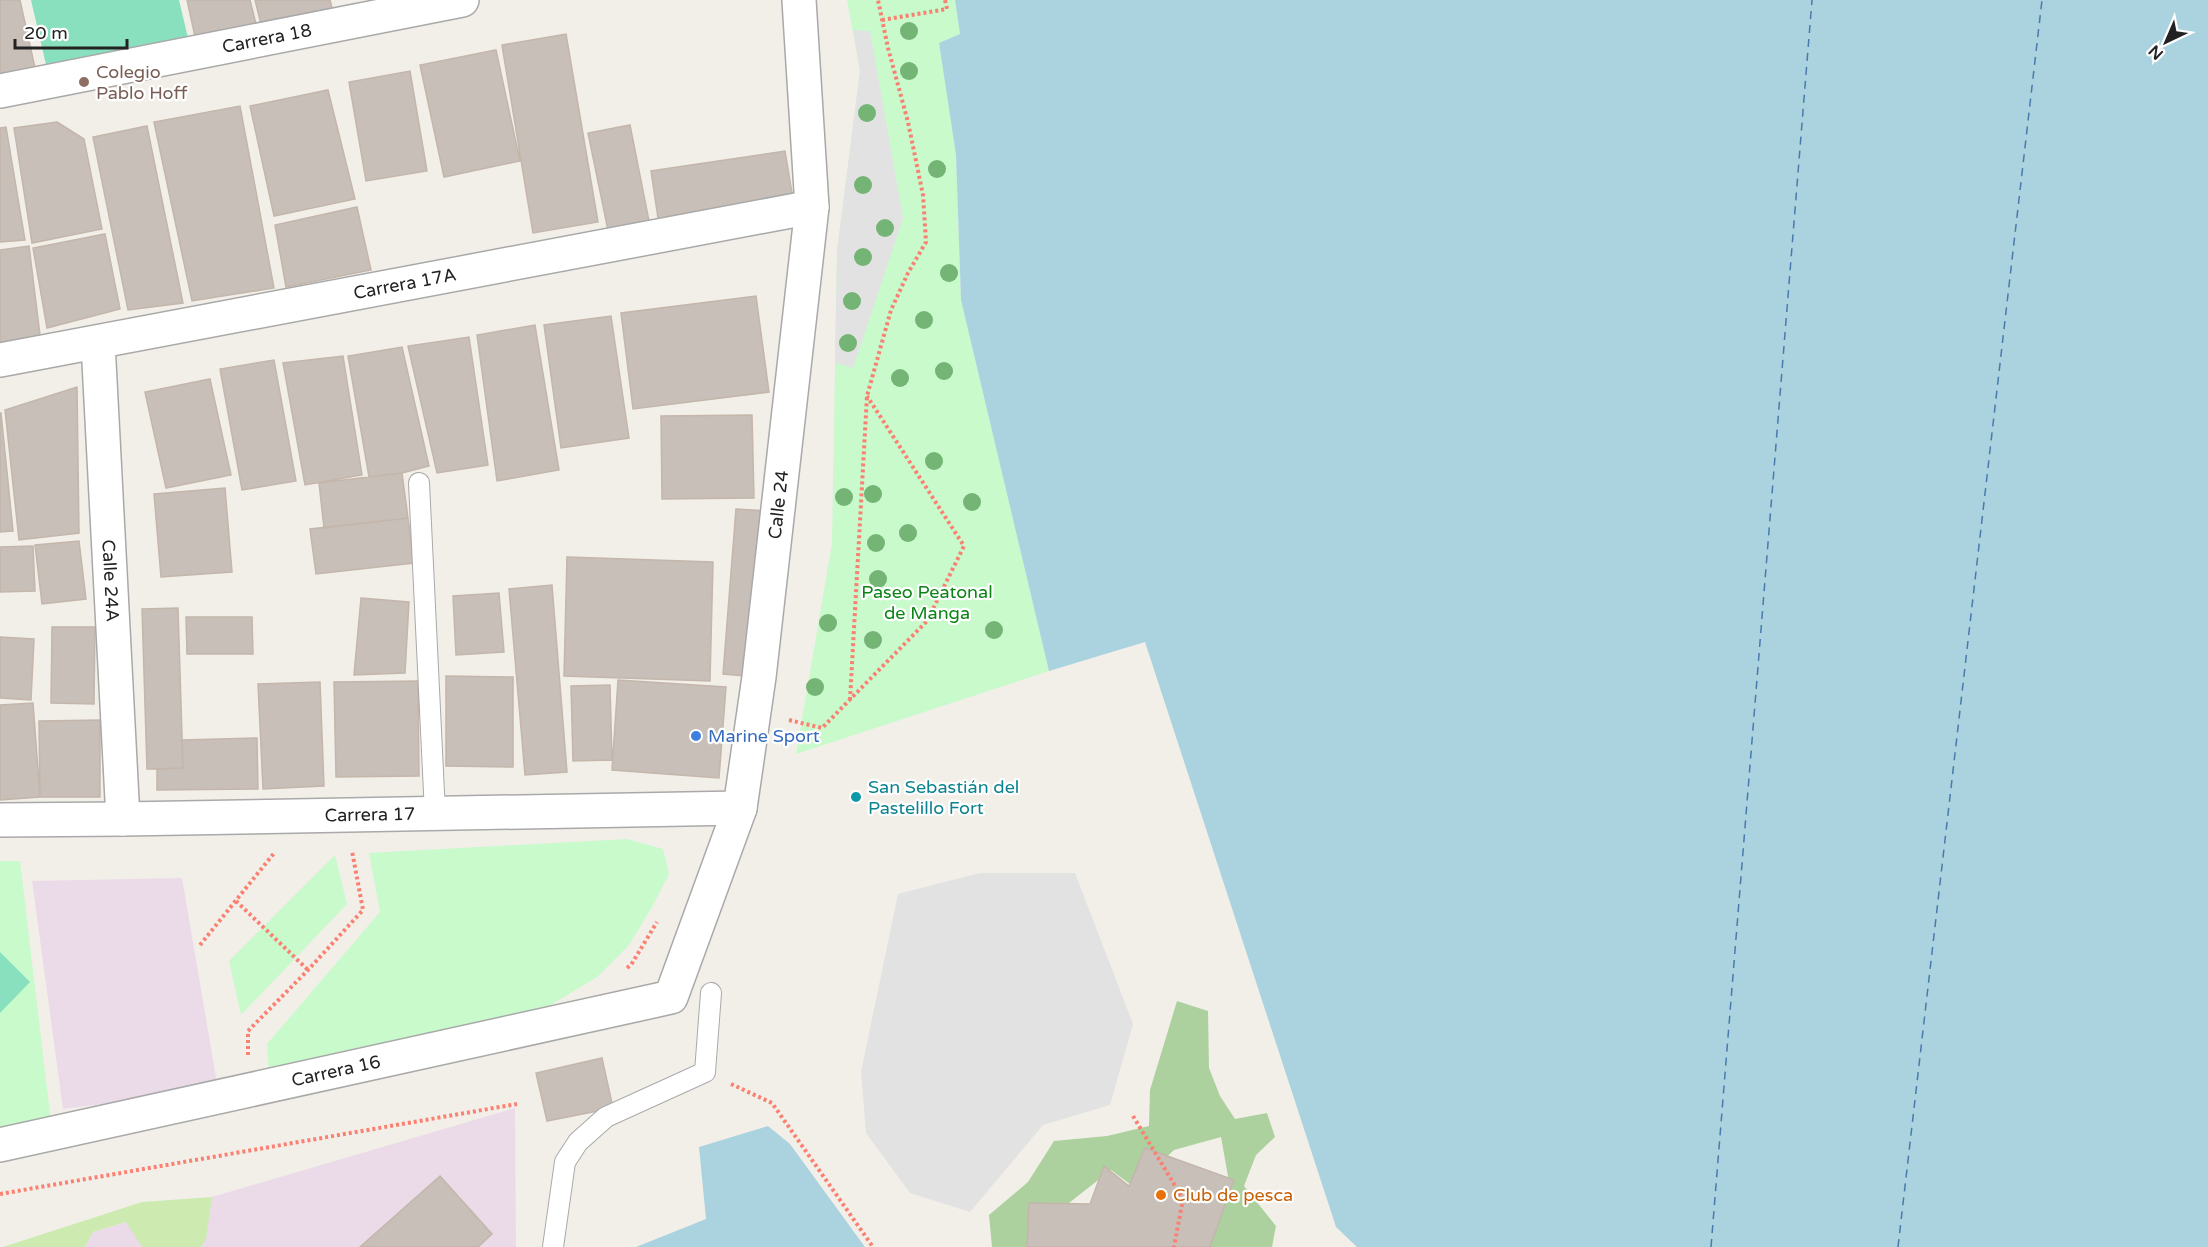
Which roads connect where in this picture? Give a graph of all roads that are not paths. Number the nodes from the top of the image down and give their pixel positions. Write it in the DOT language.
graph roads {
  1 [pos="462,0"];
  2 [pos="800,0"];
  3 [pos="352,11"];
  4 [pos="0,91"];
  5 [pos="812,207"];
  6 [pos="98,343"];
  7 [pos="0,360"];
  8 [pos="419,483"];
  9 [pos="740,808"];
  10 [pos="435,813"];
  11 [pos="123,819"];
  12 [pos="0,820"];
  13 [pos="711,993"];
  14 [pos="671,996"];
  15 [pos="0,1145"];
  16 [pos="553,1247"];
  1 -- 3 [label="street, Carrera 18"];
  2 -- 5 [label="street, Calle 24"];
  3 -- 4 [label="street, Carrera 18"];
  5 -- 6 [label="street, Carrera 17A"];
  5 -- 9 [label="street, Calle 24"];
  6 -- 7 [label="street, Carrera 17A"];
  6 -- 11 [label="street, Calle 24A"];
  8 -- 10 [label="lane"];
  9 -- 10 [label="street, Carrera 17"];
  9 -- 14 [label="street, Calle 24"];
  10 -- 11 [label="street, Carrera 17"];
  11 -- 12 [label="street, Carrera 17"];
  13 -- 16 [label="lane"];
  14 -- 15 [label="street, Carrera 16"];
}
